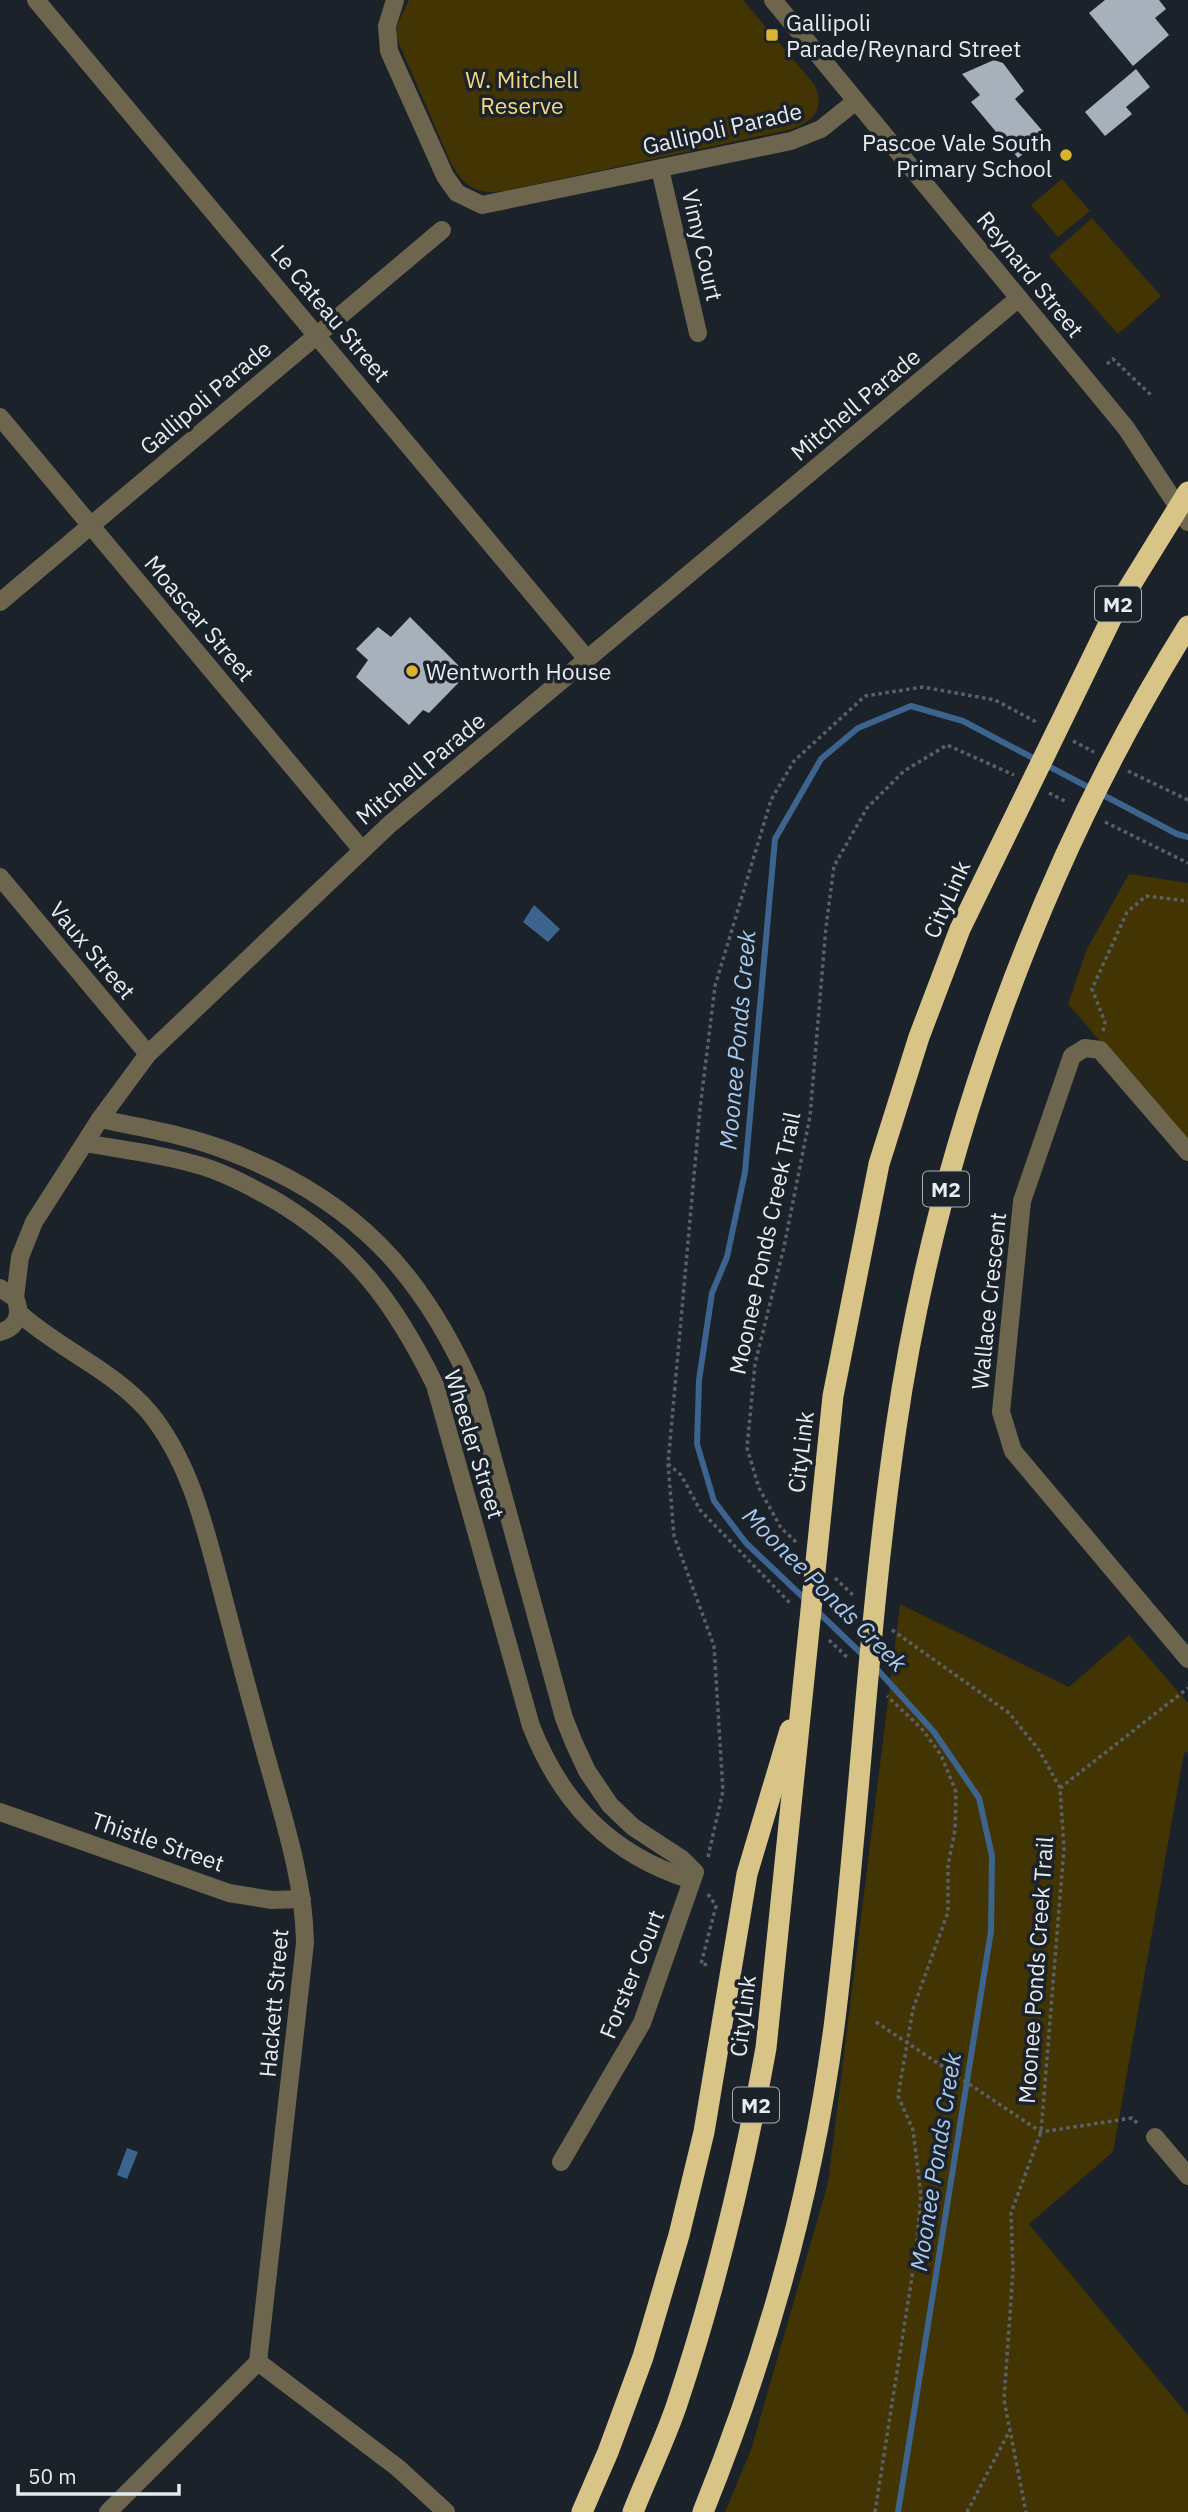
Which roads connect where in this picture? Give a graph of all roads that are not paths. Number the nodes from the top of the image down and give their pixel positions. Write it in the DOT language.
graph roads {
  1 [pos="36,0"];
  2 [pos="395,0"];
  3 [pos="773,0"];
  4 [pos="856,100"];
  5 [pos="660,169"];
  6 [pos="442,230"];
  7 [pos="1019,298"];
  8 [pos="698,333"];
  9 [pos="318,335"];
  10 [pos="0,417"];
  11 [pos="1188,492"];
  12 [pos="1188,522"];
  13 [pos="91,526"];
  14 [pos="0,602"];
  15 [pos="1188,626"];
  16 [pos="587,659"];
  17 [pos="362,850"];
  18 [pos="0,877"];
  19 [pos="148,1054"];
  20 [pos="100,1119"];
  21 [pos="85,1143"];
  22 [pos="1188,1152"];
  23 [pos="20,1257"];
  24 [pos="0,1279"];
  25 [pos="11,1300"];
  26 [pos="2,1332"];
  27 [pos="53,1341"];
  28 [pos="1188,1659"];
  29 [pos="804,1681"];
  30 [pos="0,1812"];
  31 [pos="693,1876"];
  32 [pos="302,1899"];
  33 [pos="1155,2137"];
  34 [pos="561,2162"];
  35 [pos="1188,2176"];
  36 [pos="258,2362"];
  37 [pos="398,2468"];
  38 [pos="108,2512"];
  39 [pos="432,2512"];
  40 [pos="446,2512"];
  41 [pos="582,2512"];
  42 [pos="633,2512"];
  43 [pos="703,2512"];
  1 -- 9 [label="street, Le Cateau Street"];
  2 -- 5 [label="street, Gallipoli Parade"];
  3 -- 4 [label="street, Reynard Street"];
  4 -- 5 [label="street, Gallipoli Parade"];
  4 -- 7 [label="street, Reynard Street"];
  5 -- 8 [label="street, Vimy Court"];
  6 -- 9 [label="street, Gallipoli Parade"];
  7 -- 12 [label="street, Reynard Street"];
  7 -- 16 [label="street, Mitchell Parade"];
  9 -- 13 [label="street, Gallipoli Parade"];
  9 -- 16 [label="street, Le Cateau Street"];
  10 -- 13 [label="street, Moascar Street"];
  11 -- 29 [label="highway, CityLink / M2"];
  13 -- 14 [label="street, Gallipoli Parade"];
  13 -- 17 [label="street, Moascar Street"];
  15 -- 43 [label="highway, M2"];
  16 -- 17 [label="street, Mitchell Parade"];
  17 -- 19 [label="street, Mitchell Parade"];
  18 -- 19 [label="street, Vaux Street"];
  19 -- 20 [label="street, Mitchell Parade"];
  20 -- 21 [label="street, Mitchell Parade"];
  20 -- 31 [label="street, Wheeler Street"];
  21 -- 23 [label="street, Mitchell Parade"];
  21 -- 31 [label="street, Wheeler Street"];
  22 -- 28 [label="street, Wallace Crescent"];
  23 -- 24 [label="street, Mitchell Parade"];
  23 -- 25 [label="street, Mitchell Parade"];
  25 -- 26 [label="street"];
  25 -- 27 [label="street, Hackett Street"];
  26 -- 27 [label="street, Hackett Street"];
  27 -- 32 [label="street, Hackett Street"];
  29 -- 41 [label="highway"];
  29 -- 42 [label="highway, CityLink / M2"];
  30 -- 32 [label="street, Thistle Street"];
  31 -- 34 [label="street, Forster Court"];
  32 -- 36 [label="street, Hackett Street"];
  33 -- 35 [label="street"];
  36 -- 37 [label="street"];
  36 -- 38 [label="street"];
  37 -- 39 [label="street"];
  37 -- 40 [label="street"];
}
